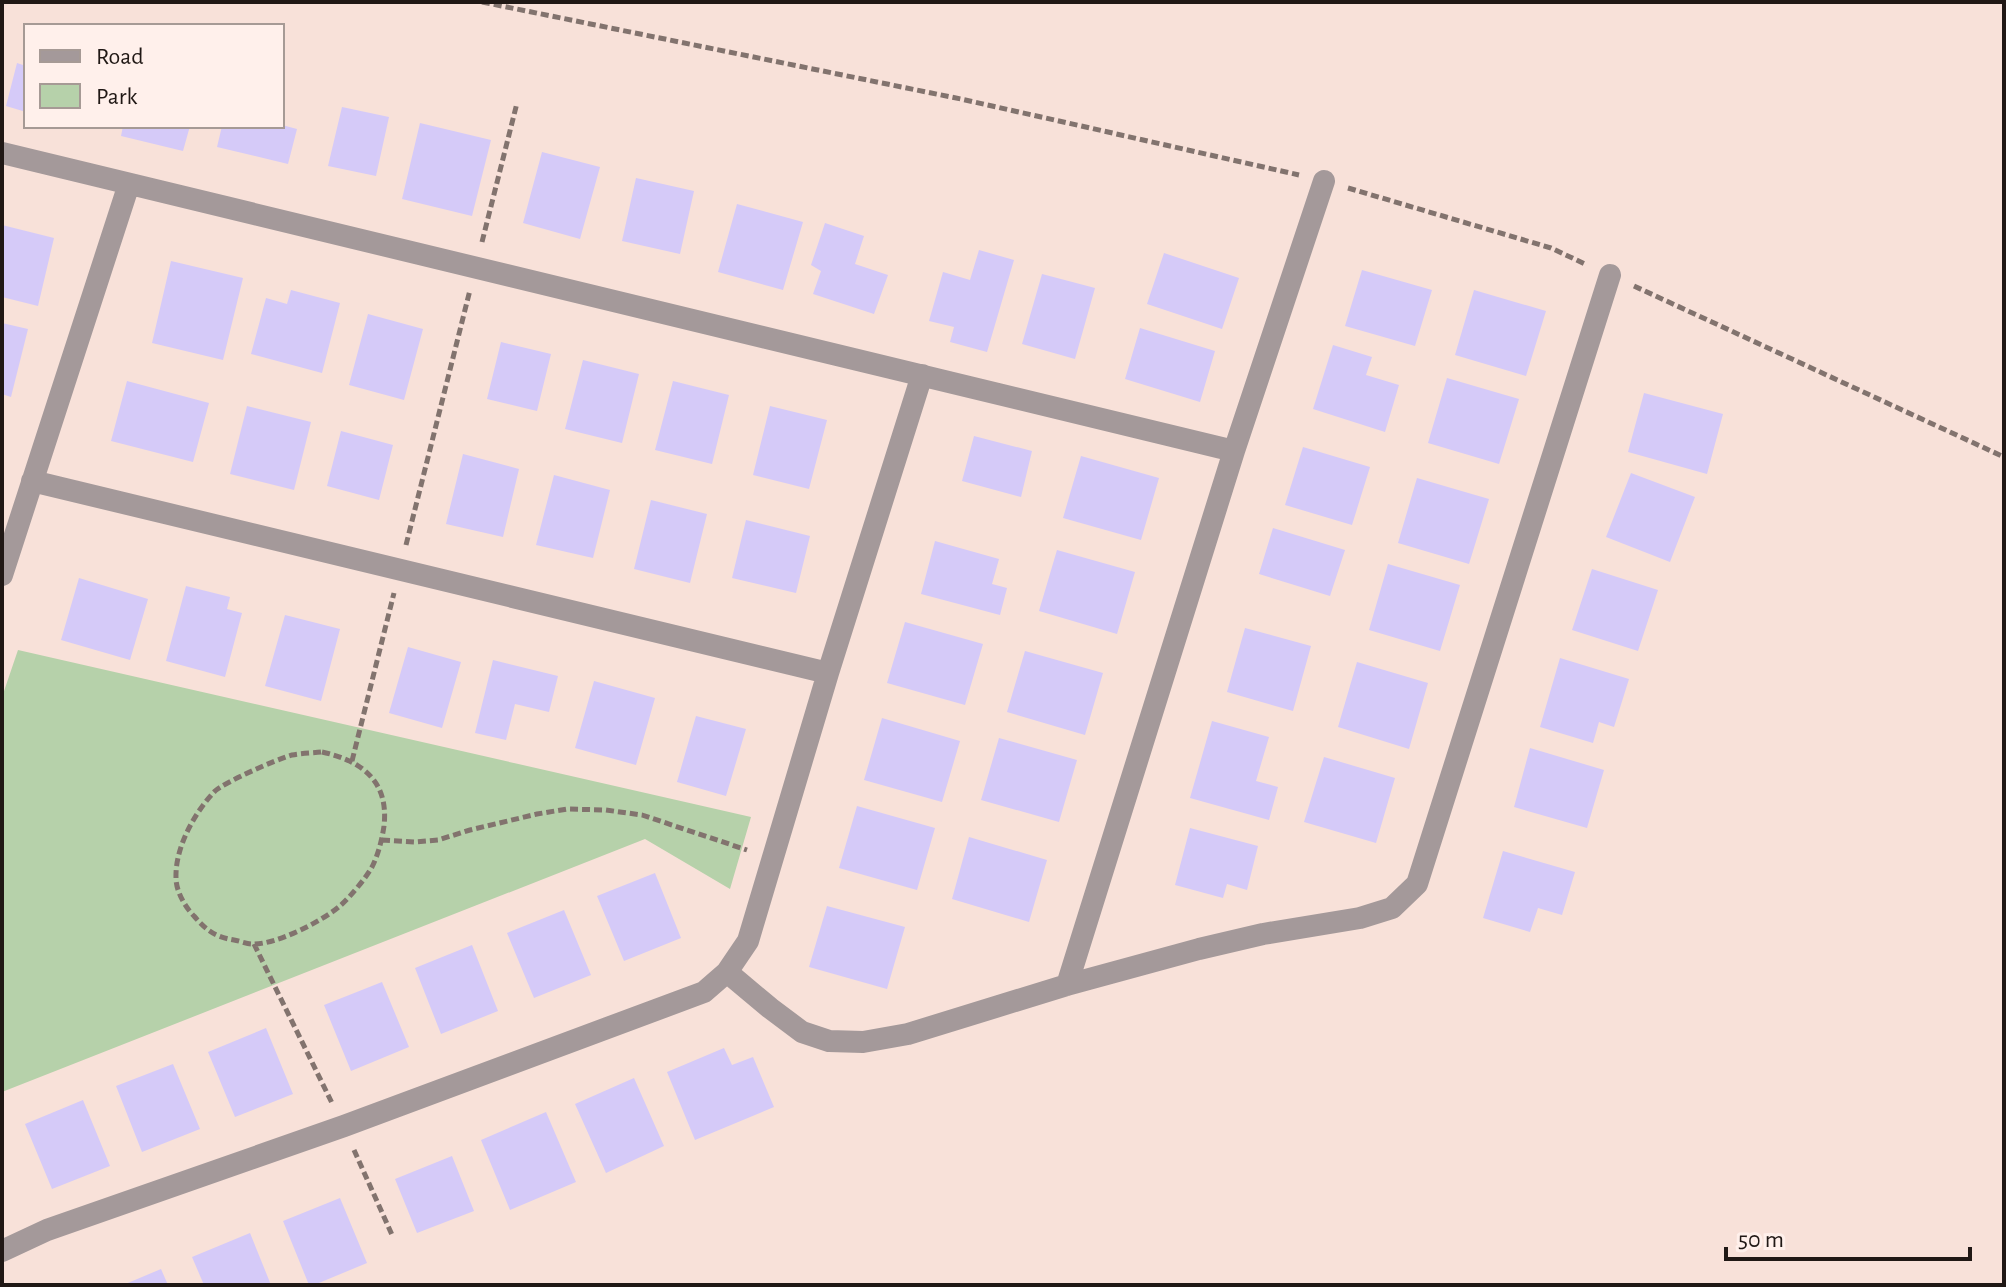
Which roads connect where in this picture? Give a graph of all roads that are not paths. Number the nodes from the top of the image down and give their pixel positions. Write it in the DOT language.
graph roads {
  1 [pos="2,153"];
  2 [pos="1324,181"];
  3 [pos="129,184"];
  4 [pos="1610,275"];
  5 [pos="922,375"];
  6 [pos="1234,451"];
  7 [pos="32,481"];
  8 [pos="2,575"];
  9 [pos="828,673"];
  10 [pos="727,972"];
  11 [pos="1067,985"];
  12 [pos="47,1230"];
  13 [pos="2,1235"];
  14 [pos="2,1251"];
  1 -- 3 [label="street"];
  2 -- 6 [label="street"];
  3 -- 5 [label="street"];
  3 -- 7 [label="street"];
  4 -- 11 [label="street"];
  5 -- 6 [label="street"];
  5 -- 9 [label="street"];
  6 -- 11 [label="street"];
  7 -- 8 [label="street"];
  7 -- 9 [label="street"];
  9 -- 10 [label="street"];
  10 -- 11 [label="street"];
  10 -- 12 [label="street"];
  12 -- 13 [label="street"];
  12 -- 14 [label="street"];
}
